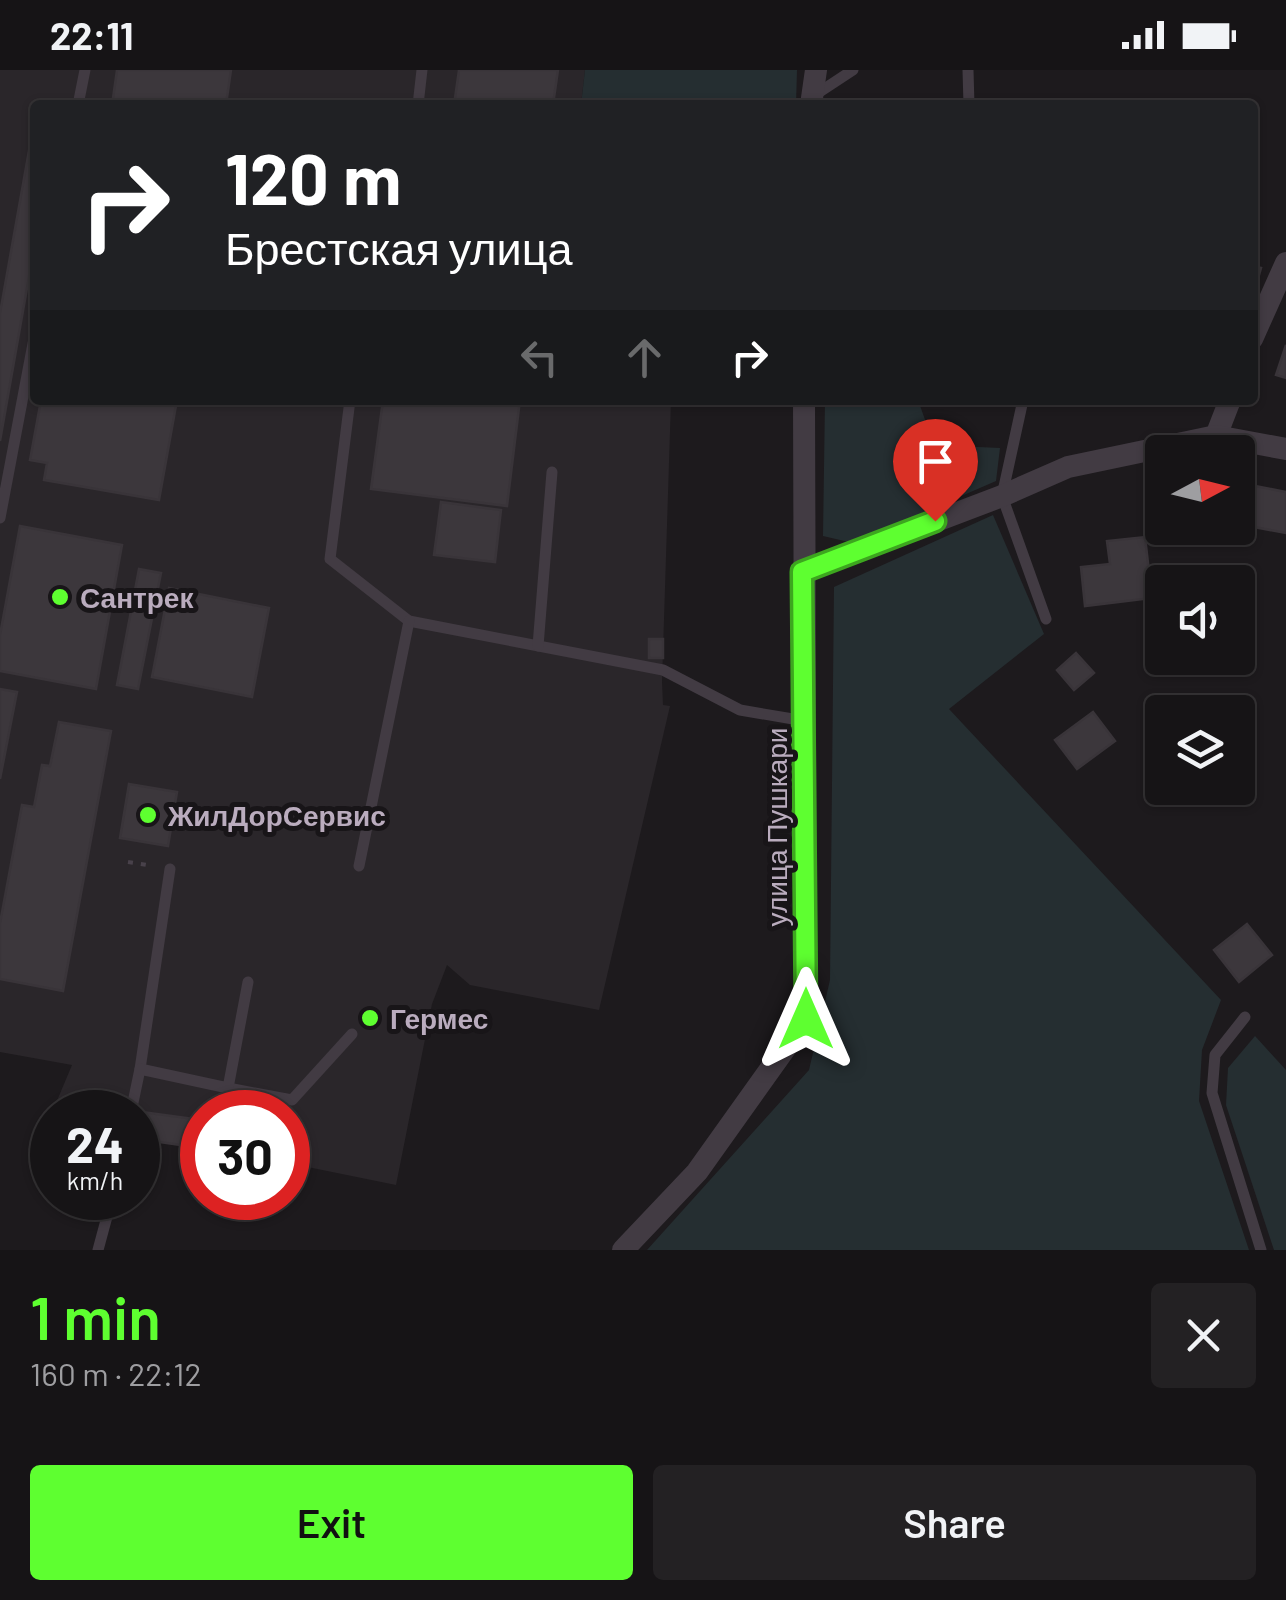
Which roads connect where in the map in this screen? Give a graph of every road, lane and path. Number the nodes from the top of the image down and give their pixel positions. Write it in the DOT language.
graph roads {
  1 [pos="85,70"];
  2 [pos="422,70"];
  3 [pos="816,70"];
  4 [pos="853,70"];
  5 [pos="968,70"];
  6 [pos="79,100"];
  7 [pos="419,100"];
  8 [pos="812,100"];
  9 [pos="813,100"];
  10 [pos="969,100"];
  11 [pos="1286,262"];
  12 [pos="1258,325"];
  13 [pos="30,359"];
  14 [pos="349,405"];
  15 [pos="804,405"];
  16 [pos="1021,405"];
  17 [pos="1228,405"];
  18 [pos="1216,435"];
  19 [pos="1255,444"];
  20 [pos="1145,450"];
  21 [pos="1286,450"];
  22 [pos="552,472"];
  23 [pos="1002,496"];
  24 [pos="0,518"];
  25 [pos="802,572"];
  26 [pos="1046,619"];
  27 [pos="409,621"];
  28 [pos="538,646"];
  29 [pos="806,721"];
  30 [pos="128,862"];
  31 [pos="358,866"];
  32 [pos="170,870"];
  33 [pos="248,982"];
  34 [pos="1246,1016"];
  35 [pos="352,1034"];
  36 [pos="140,1068"];
  37 [pos="228,1088"];
  38 [pos="136,1090"];
  39 [pos="106,1220"];
  40 [pos="98,1250"];
  41 [pos="623,1250"];
  42 [pos="1261,1250"];
  1 -- 6 [label="lane"];
  2 -- 7 [label="lane"];
  3 -- 8 [label="street"];
  4 -- 9 [label="lane"];
  5 -- 10 [label="lane"];
  11 -- 12 [label="street"];
  13 -- 24 [label="lane"];
  14 -- 27 [label="lane"];
  15 -- 25 [label="street, улица Пушкари"];
  16 -- 23 [label="lane"];
  17 -- 18 [label="street"];
  19 -- 21 [label="street"];
  20 -- 23 [label="street"];
  22 -- 28 [label="lane"];
  23 -- 25 [label="street"];
  23 -- 26 [label="lane"];
  25 -- 29 [label="street, улица Пушкари"];
  27 -- 28 [label="lane"];
  27 -- 31 [label="lane"];
  28 -- 29 [label="lane"];
  29 -- 41 [label="street, улица Пушкари"];
  30 -- 32 [label="path"];
  32 -- 36 [label="lane"];
  33 -- 37 [label="lane"];
  34 -- 42 [label="lane"];
  35 -- 37 [label="lane"];
  36 -- 37 [label="lane"];
  36 -- 38 [label="lane"];
  39 -- 40 [label="lane"];
}
